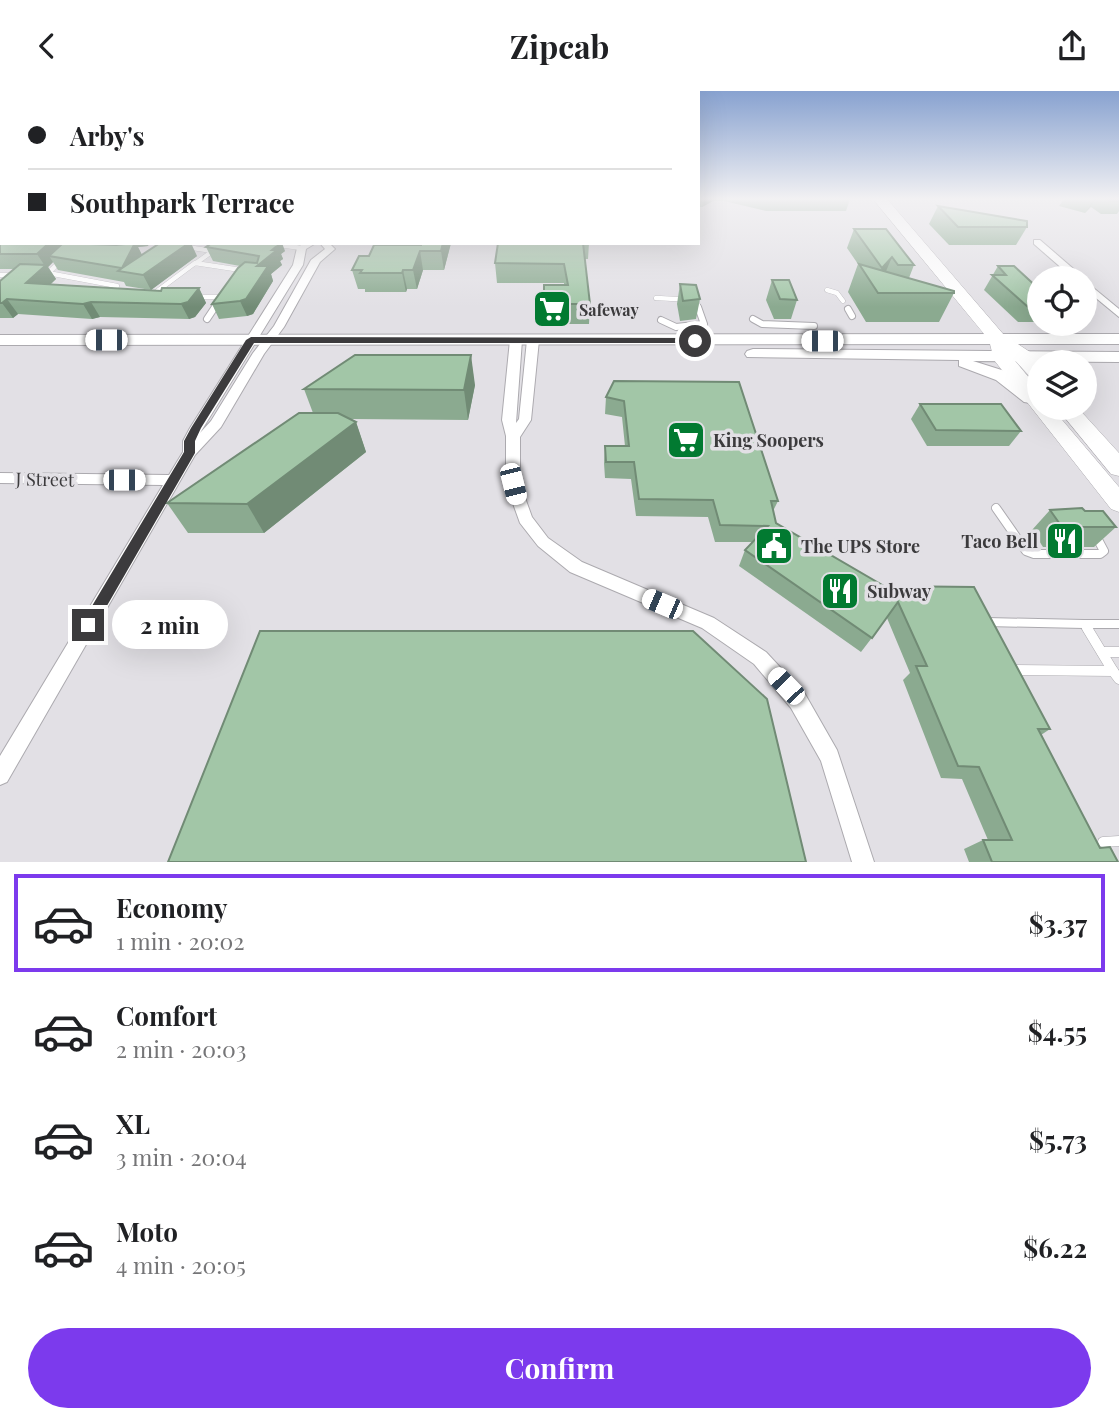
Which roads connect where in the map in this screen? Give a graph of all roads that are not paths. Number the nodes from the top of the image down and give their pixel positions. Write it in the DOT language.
graph roads {
  1 [pos="909,235"];
  2 [pos="1037,242"];
  3 [pos="221,245"];
  4 [pos="326,245"];
  5 [pos="307,246"];
  6 [pos="181,247"];
  7 [pos="213,251"];
  8 [pos="64,258"];
  9 [pos="195,263"];
  10 [pos="1065,266"];
  11 [pos="241,270"];
  12 [pos="250,272"];
  13 [pos="48,273"];
  14 [pos="37,274"];
  15 [pos="0,275"];
  16 [pos="64,278"];
  17 [pos="234,279"];
  18 [pos="18,282"];
  19 [pos="58,284"];
  20 [pos="228,288"];
  21 [pos="827,290"];
  22 [pos="1097,295"];
  23 [pos="123,296"];
  24 [pos="162,297"];
  25 [pos="186,297"];
  26 [pos="222,297"];
  27 [pos="656,298"];
  28 [pos="843,301"];
  29 [pos="848,309"];
  30 [pos="1119,314"];
  31 [pos="852,316"];
  32 [pos="207,319"];
  33 [pos="753,319"];
  34 [pos="661,320"];
  35 [pos="814,326"];
  36 [pos="1119,339"];
  37 [pos="0,340"];
  38 [pos="255,346"];
  39 [pos="516,346"];
  40 [pos="533,346"];
  41 [pos="999,348"];
  42 [pos="0,353"];
  43 [pos="926,356"];
  44 [pos="1023,356"];
  45 [pos="1119,357"];
  46 [pos="1027,361"];
  47 [pos="1027,385"];
  48 [pos="1027,393"];
  49 [pos="1054,420"];
  50 [pos="1060,420"];
  51 [pos="513,436"];
  52 [pos="1119,468"];
  53 [pos="0,478"];
  54 [pos="173,480"];
  55 [pos="1119,503"];
  56 [pos="996,508"];
  57 [pos="1090,527"];
  58 [pos="987,622"];
  59 [pos="1084,624"];
  60 [pos="1119,624"];
  61 [pos="1102,652"];
  62 [pos="1119,652"];
  63 [pos="1012,670"];
  64 [pos="1116,675"];
  65 [pos="0,775"];
  66 [pos="1119,841"];
  67 [pos="1103,842"];
  68 [pos="863,862"];
  1 -- 41 [label="main road"];
  2 -- 10 [label="street"];
  3 -- 7 [label="lane"];
  4 -- 38 [label="street"];
  5 -- 38 [label="street"];
  6 -- 7 [label="lane"];
  7 -- 9 [label="lane"];
  8 -- 13 [label="lane"];
  9 -- 11 [label="lane"];
  9 -- 24 [label="lane"];
  11 -- 12 [label="lane"];
  11 -- 17 [label="lane"];
  13 -- 14 [label="lane"];
  13 -- 16 [label="lane"];
  15 -- 18 [label="lane"];
  16 -- 19 [label="lane"];
  16 -- 23 [label="lane"];
  20 -- 26 [label="lane"];
  21 -- 28 [label="lane"];
  22 -- 30 [label="street"];
  25 -- 26 [label="lane"];
  26 -- 32 [label="lane"];
  27 -- 34 [label="lane"];
  29 -- 31 [label="lane"];
  33 -- 35 [label="lane"];
  36 -- 41 [label="main road"];
  37 -- 38 [label="main road"];
  38 -- 39 [label="main road"];
  38 -- 42 [label="main road"];
  38 -- 54 [label="street"];
  39 -- 40 [label="main road"];
  39 -- 51 [label="street"];
  40 -- 41 [label="main road"];
  40 -- 43 [label="main road"];
  40 -- 51 [label="street"];
  41 -- 43 [label="main road"];
  41 -- 44 [label="main road"];
  41 -- 47 [label="main road"];
  43 -- 48 [label="main road"];
  44 -- 45 [label="main road"];
  44 -- 46 [label="main road"];
  49 -- 55 [label="main road"];
  50 -- 52 [label="main road"];
  51 -- 68 [label="street"];
  53 -- 54 [label="street, J Street"];
  54 -- 65 [label="street"];
  56 -- 57 [label="lane"];
  58 -- 59 [label="lane"];
  59 -- 60 [label="lane"];
  59 -- 61 [label="lane"];
  61 -- 62 [label="lane"];
  61 -- 64 [label="lane"];
  63 -- 64 [label="lane"];
  66 -- 67 [label="lane"];
}
